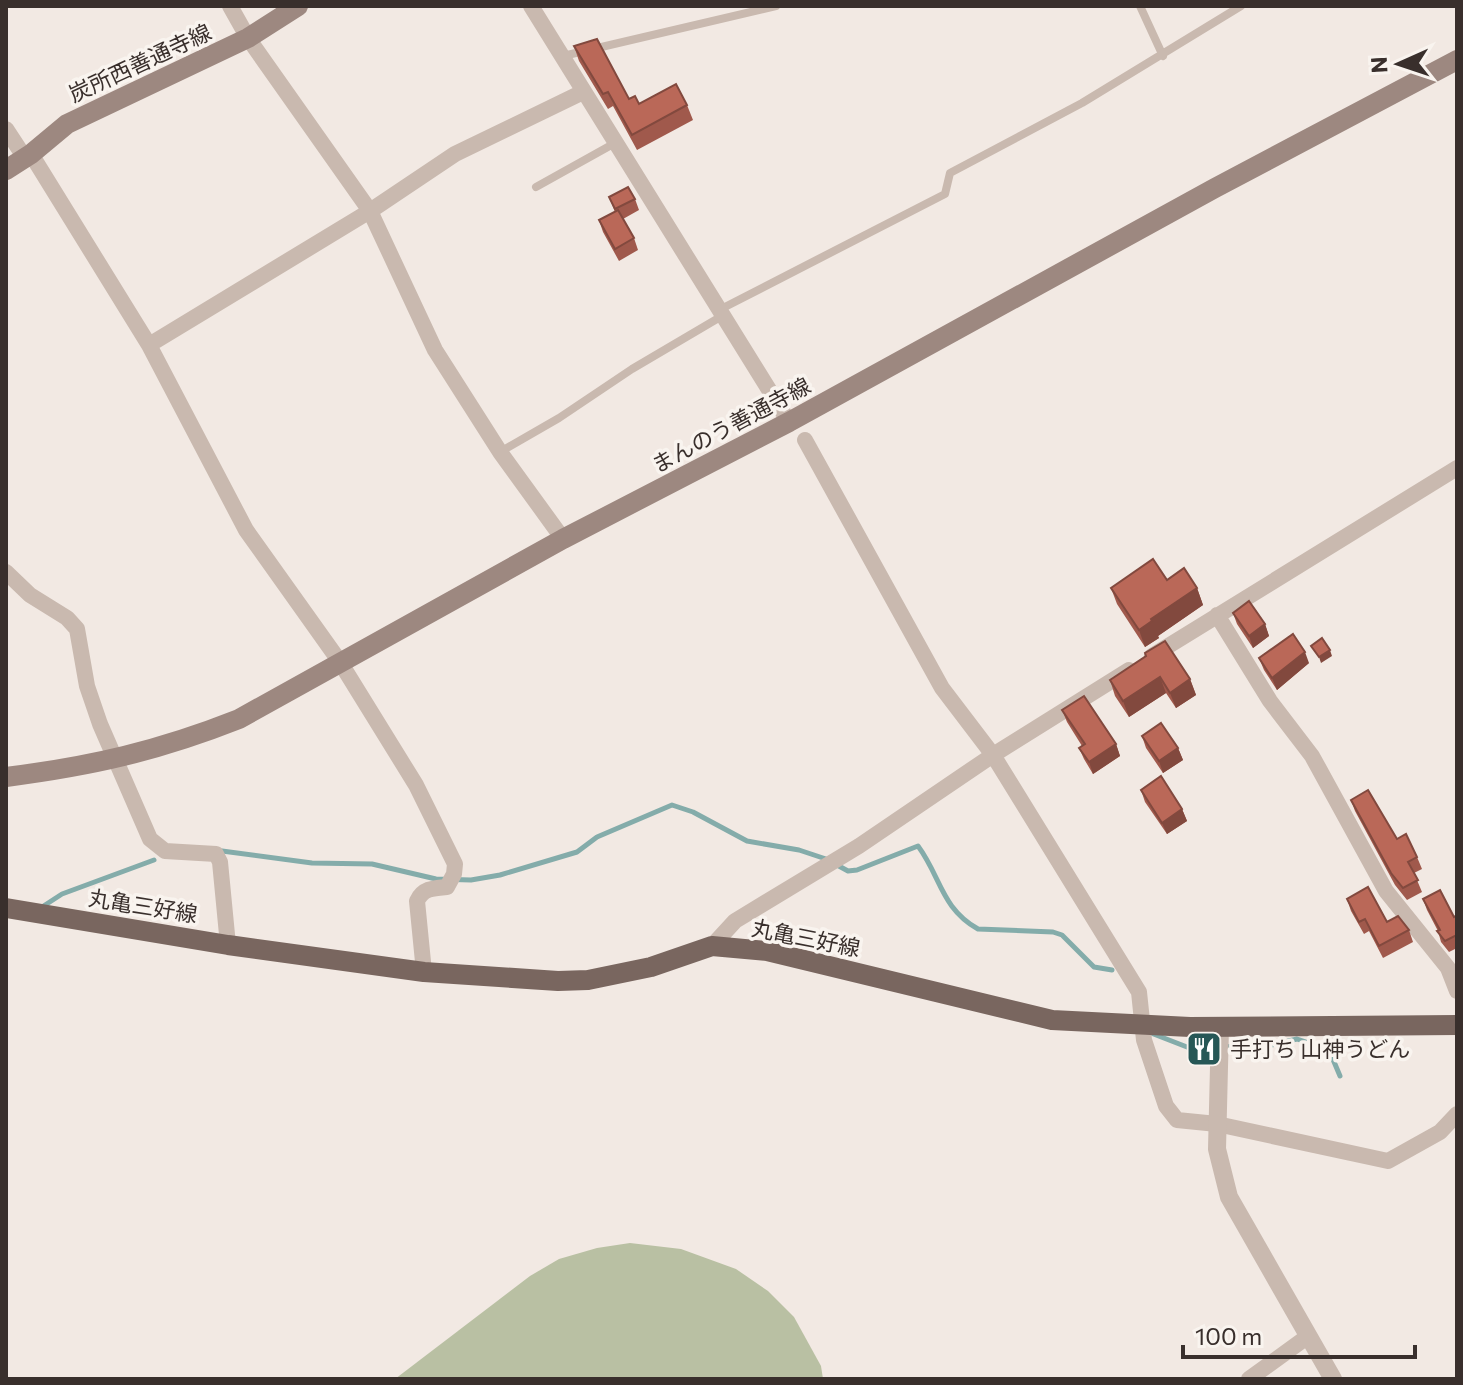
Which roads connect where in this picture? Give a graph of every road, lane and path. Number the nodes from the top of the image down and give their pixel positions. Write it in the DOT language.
graph roads {
  1 [pos="230,6"];
  2 [pos="298,6"];
  3 [pos="531,6"];
  4 [pos="776,6"];
  5 [pos="1140,6"];
  6 [pos="1241,6"];
  7 [pos="248,38"];
  8 [pos="561,56"];
  9 [pos="1163,56"];
  10 [pos="1457,60"];
  11 [pos="583,92"];
  12 [pos="6,129"];
  13 [pos="615,143"];
  14 [pos="28,156"];
  15 [pos="6,170"];
  16 [pos="536,187"];
  17 [pos="370,211"];
  18 [pos="721,313"];
  19 [pos="149,345"];
  20 [pos="789,422"];
  21 [pos="805,440"];
  22 [pos="500,452"];
  23 [pos="1457,468"];
  24 [pos="563,539"];
  25 [pos="6,572"];
  26 [pos="1217,615"];
  27 [pos="340,662"];
  28 [pos="993,755"];
  29 [pos="117,760"];
  30 [pos="6,777"];
  31 [pos="6,908"];
  32 [pos="228,945"];
  33 [pos="712,946"];
  34 [pos="424,972"];
  35 [pos="1457,991"];
  36 [pos="1140,1025"];
  37 [pos="1457,1025"];
  38 [pos="1220,1031"];
  39 [pos="1457,1114"];
  40 [pos="1217,1124"];
  41 [pos="1307,1337"];
  42 [pos="1249,1379"];
  43 [pos="1333,1379"];
  1 -- 7 [label="street"];
  2 -- 7 [label="main road, 炭所西善通寺線"];
  3 -- 8 [label="street"];
  4 -- 8 [label="lane"];
  5 -- 9 [label="lane"];
  6 -- 9 [label="lane"];
  7 -- 14 [label="main road, 炭所西善通寺線"];
  7 -- 17 [label="street"];
  8 -- 11 [label="street"];
  9 -- 18 [label="lane"];
  10 -- 20 [label="main road, まんのう善通寺線"];
  11 -- 13 [label="street"];
  11 -- 17 [label="street"];
  12 -- 14 [label="street"];
  13 -- 16 [label="lane"];
  13 -- 18 [label="street"];
  14 -- 15 [label="main road, 炭所西善通寺線"];
  14 -- 19 [label="street"];
  17 -- 19 [label="street"];
  17 -- 22 [label="street"];
  18 -- 20 [label="street"];
  18 -- 22 [label="lane"];
  19 -- 27 [label="street"];
  20 -- 24 [label="main road, まんのう善通寺線"];
  21 -- 28 [label="street"];
  22 -- 24 [label="street"];
  23 -- 26 [label="street"];
  24 -- 27 [label="main road, まんのう善通寺線"];
  25 -- 29 [label="street"];
  26 -- 28 [label="street"];
  26 -- 35 [label="street"];
  27 -- 29 [label="main road, まんのう善通寺線"];
  27 -- 34 [label="street"];
  28 -- 33 [label="street"];
  28 -- 36 [label="street"];
  29 -- 30 [label="main road, まんのう善通寺線"];
  29 -- 32 [label="street"];
  31 -- 32 [label="main road, 丸亀三好線"];
  32 -- 34 [label="main road, 丸亀三好線"];
  33 -- 34 [label="main road, 丸亀三好線"];
  33 -- 36 [label="main road, 丸亀三好線"];
  36 -- 38 [label="main road, 丸亀三好線"];
  36 -- 40 [label="street"];
  37 -- 38 [label="main road, 丸亀三好線"];
  38 -- 40 [label="street"];
  39 -- 40 [label="street"];
  40 -- 41 [label="street"];
  41 -- 42 [label="street"];
  41 -- 43 [label="street"];
}
